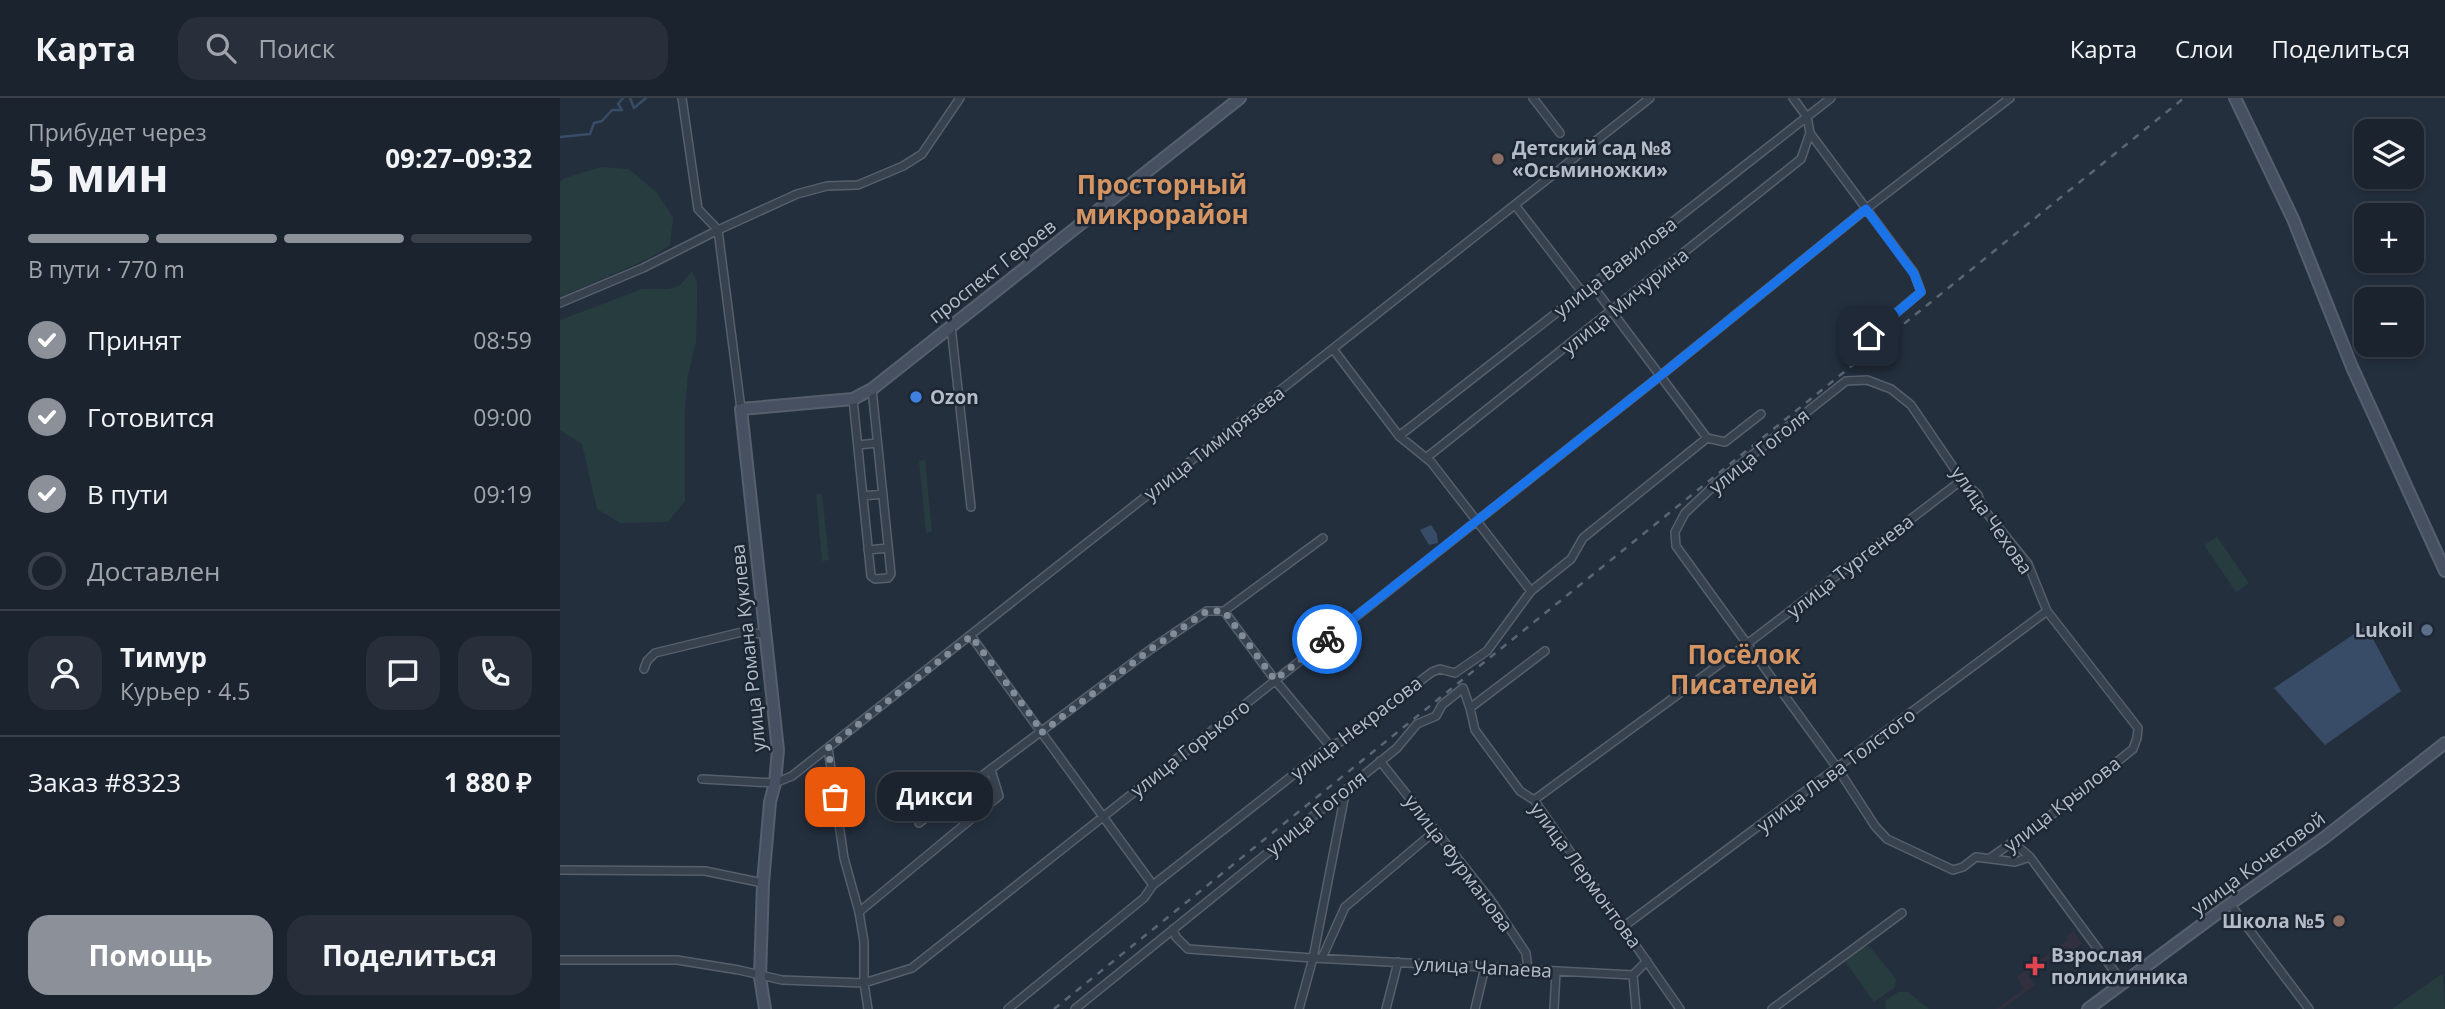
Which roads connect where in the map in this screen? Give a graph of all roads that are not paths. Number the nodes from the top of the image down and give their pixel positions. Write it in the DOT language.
graph roads {
  1 [pos="682,98"];
  2 [pos="960,98"];
  3 [pos="1240,98"];
  4 [pos="1533,98"];
  5 [pos="1650,98"];
  6 [pos="1793,98"];
  7 [pos="1831,98"];
  8 [pos="2010,98"];
  9 [pos="2235,98"];
  10 [pos="1807,117"];
  11 [pos="1560,133"];
  12 [pos="1810,133"];
  13 [pos="1515,205"];
  14 [pos="1866,209"];
  15 [pos="718,230"];
  16 [pos="1592,285"];
  17 [pos="1582,292"];
  18 [pos="560,303"];
  19 [pos="1612,312"];
  20 [pos="951,326"];
  21 [pos="1869,336"];
  22 [pos="1334,349"];
  23 [pos="1660,376"];
  24 [pos="1867,380"];
  25 [pos="872,389"];
  26 [pos="853,399"];
  27 [pos="741,409"];
  28 [pos="1761,414"];
  29 [pos="1399,436"];
  30 [pos="1707,438"];
  31 [pos="877,443"];
  32 [pos="858,445"];
  33 [pos="1426,458"];
  34 [pos="1962,480"];
  35 [pos="883,494"];
  36 [pos="863,496"];
  37 [pos="971,507"];
  38 [pos="1477,521"];
  39 [pos="1323,538"];
  40 [pos="888,548"];
  41 [pos="868,550"];
  42 [pos="2445,571"];
  43 [pos="1531,591"];
  44 [pos="1224,611"];
  45 [pos="2047,611"];
  46 [pos="765,634"];
  47 [pos="971,636"];
  48 [pos="1748,644"];
  49 [pos="1545,651"];
  50 [pos="644,669"];
  51 [pos="1275,680"];
  52 [pos="1470,708"];
  53 [pos="1041,733"];
  54 [pos="2445,743"];
  55 [pos="1330,747"];
  56 [pos="828,748"];
  57 [pos="2133,749"];
  58 [pos="1380,761"];
  59 [pos="1838,769"];
  60 [pos="991,770"];
  61 [pos="702,779"];
  62 [pos="775,783"];
  63 [pos="1346,789"];
  64 [pos="1534,800"];
  65 [pos="1103,817"];
  66 [pos="919,823"];
  67 [pos="1435,831"];
  68 [pos="2014,843"];
  69 [pos="1990,858"];
  70 [pos="2031,858"];
  71 [pos="560,870"];
  72 [pos="763,883"];
  73 [pos="1153,885"];
  74 [pos="2230,904"];
  75 [pos="859,912"];
  76 [pos="1902,913"];
  77 [pos="1623,927"];
  78 [pos="1172,929"];
  79 [pos="1312,958"];
  80 [pos="1322,958"];
  81 [pos="560,960"];
  82 [pos="1647,961"];
  83 [pos="1398,962"];
  84 [pos="1485,967"];
  85 [pos="1528,970"];
  86 [pos="1556,971"];
  87 [pos="1633,975"];
  88 [pos="760,976"];
  89 [pos="864,983"];
  90 [pos="2123,983"];
  91 [pos="765,1009"];
  92 [pos="868,1009"];
  93 [pos="1008,1009"];
  94 [pos="1075,1009"];
  95 [pos="1299,1009"];
  96 [pos="1386,1009"];
  97 [pos="1475,1009"];
  98 [pos="1553,1009"];
  99 [pos="1636,1009"];
  100 [pos="1680,1009"];
  101 [pos="1772,1009"];
  102 [pos="2088,1009"];
  103 [pos="2309,1009"];
  1 -- 15 [label="street"];
  2 -- 15 [label="street"];
  3 -- 20 [label="street, проспект Героев"];
  4 -- 11 [label="street"];
  5 -- 13 [label="street, улица Тимирязева"];
  6 -- 10 [label="street"];
  7 -- 10 [label="street, улица Вавилова"];
  8 -- 14 [label="street, улица Горького"];
  9 -- 42 [label="street"];
  10 -- 12 [label="street"];
  10 -- 16 [label="street, улица Вавилова"];
  12 -- 14 [label="street"];
  12 -- 19 [label="street, улица Мичурина"];
  13 -- 17 [label="street"];
  13 -- 22 [label="street, улица Тимирязева"];
  14 -- 21 [label="street"];
  14 -- 23 [label="street, улица Горького"];
  15 -- 18 [label="street"];
  15 -- 27 [label="street"];
  16 -- 17 [label="street, улица Вавилова"];
  16 -- 19 [label="street"];
  17 -- 29 [label="street, улица Вавилова"];
  19 -- 23 [label="street"];
  19 -- 33 [label="street, улица Мичурина"];
  20 -- 25 [label="street, проспект Героев"];
  20 -- 37 [label="street"];
  22 -- 29 [label="street"];
  22 -- 47 [label="street, улица Тимирязева"];
  23 -- 30 [label="street"];
  23 -- 38 [label="street, улица Горького"];
  24 -- 34 [label="street, улица Чехова"];
  24 -- 48 [label="street, улица Гоголя"];
  25 -- 26 [label="street, проспект Героев"];
  25 -- 31 [label="street"];
  26 -- 27 [label="street, проспект Героев"];
  26 -- 32 [label="street"];
  27 -- 46 [label="street, улица Романа Куклева"];
  28 -- 30 [label="street, улица Некрасова"];
  29 -- 33 [label="street"];
  30 -- 43 [label="street, улица Некрасова"];
  31 -- 32 [label="street"];
  31 -- 35 [label="street"];
  32 -- 36 [label="street"];
  33 -- 38 [label="street"];
  34 -- 45 [label="street, улица Чехова"];
  34 -- 48 [label="street, улица Тургенева"];
  35 -- 36 [label="street"];
  35 -- 40 [label="street"];
  36 -- 41 [label="street"];
  38 -- 43 [label="street"];
  38 -- 51 [label="street, улица Горького"];
  39 -- 44 [label="street"];
  40 -- 41 [label="street"];
  40 -- 41 [label="street"];
  43 -- 55 [label="street, улица Некрасова"];
  44 -- 51 [label="street"];
  44 -- 53 [label="street"];
  45 -- 57 [label="street, улица Чехова"];
  45 -- 59 [label="street, улица Льва Толстого"];
  46 -- 50 [label="street"];
  46 -- 62 [label="street, улица Романа Куклева"];
  47 -- 53 [label="street"];
  47 -- 56 [label="street, улица Тимирязева"];
  48 -- 59 [label="street"];
  48 -- 64 [label="street, улица Тургенева"];
  49 -- 52 [label="street"];
  51 -- 55 [label="street"];
  51 -- 65 [label="street, улица Горького"];
  52 -- 58 [label="street, улица Гоголя"];
  52 -- 64 [label="street, улица Лермонтова"];
  53 -- 60 [label="street"];
  53 -- 65 [label="street"];
  54 -- 74 [label="street, улица Кочетовой"];
  55 -- 73 [label="street, улица Некрасова"];
  56 -- 62 [label="street, улица Тимирязева"];
  56 -- 75 [label="street"];
  57 -- 68 [label="street, улица Крылова"];
  58 -- 63 [label="street, улица Гоголя"];
  58 -- 67 [label="street, улица Фурманова"];
  59 -- 69 [label="street"];
  59 -- 77 [label="street, улица Льва Толстого"];
  60 -- 66 [label="street"];
  60 -- 75 [label="street"];
  61 -- 62 [label="street"];
  62 -- 72 [label="street, улица Романа Куклева"];
  63 -- 78 [label="street, улица Гоголя"];
  63 -- 79 [label="street"];
  64 -- 77 [label="street, улица Лермонтова"];
  65 -- 73 [label="street"];
  65 -- 89 [label="street, улица Горького"];
  67 -- 80 [label="street"];
  67 -- 85 [label="street, улица Фурманова"];
  68 -- 69 [label="street, улица Крылова"];
  68 -- 70 [label="street"];
  69 -- 70 [label="street"];
  70 -- 90 [label="street"];
  71 -- 72 [label="street"];
  72 -- 88 [label="street, улица Романа Куклева"];
  73 -- 93 [label="street, улица Некрасова"];
  74 -- 90 [label="street, улица Кочетовой"];
  74 -- 103 [label="street"];
  75 -- 89 [label="street"];
  76 -- 101 [label="street"];
  77 -- 82 [label="street, улица Лермонтова"];
  78 -- 79 [label="street, улица Чапаева"];
  78 -- 94 [label="street, улица Гоголя"];
  79 -- 80 [label="street, улица Чапаева"];
  79 -- 95 [label="street"];
  80 -- 83 [label="street, улица Чапаева"];
  81 -- 88 [label="street, улица Горького"];
  82 -- 87 [label="street"];
  82 -- 100 [label="street, улица Лермонтова"];
  83 -- 84 [label="street, улица Чапаева"];
  83 -- 96 [label="street"];
  84 -- 85 [label="street, улица Чапаева"];
  84 -- 97 [label="street"];
  85 -- 86 [label="street, улица Чапаева"];
  86 -- 87 [label="street, улица Чапаева"];
  86 -- 98 [label="street"];
  87 -- 99 [label="street"];
  88 -- 89 [label="street, улица Горького"];
  88 -- 91 [label="street, улица Романа Куклева"];
  89 -- 92 [label="street"];
  90 -- 102 [label="street, улица Кочетовой"];
}
